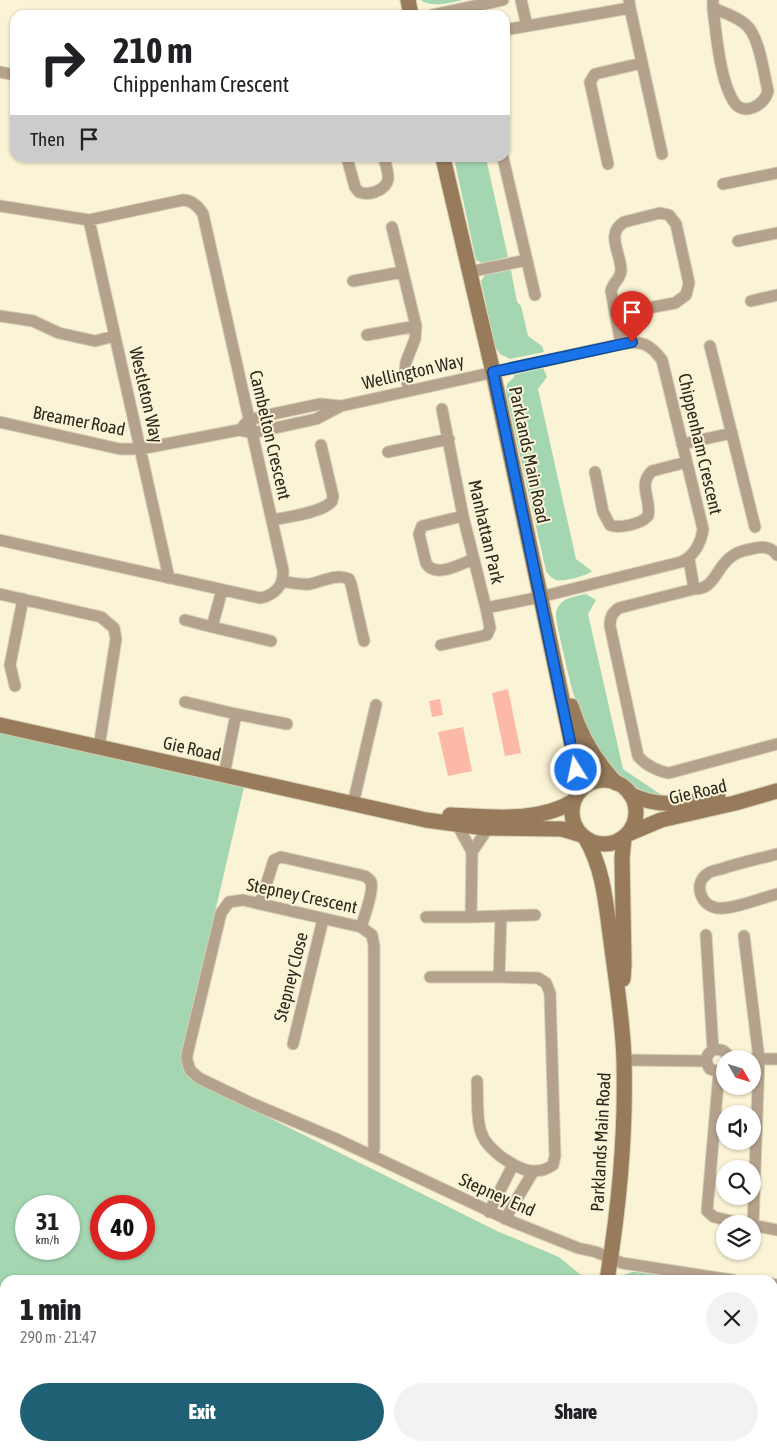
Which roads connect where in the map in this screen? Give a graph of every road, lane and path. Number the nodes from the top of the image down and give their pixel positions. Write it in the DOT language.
graph roads {
  1 [pos="503,0"];
  2 [pos="521,0"];
  3 [pos="630,4"];
  4 [pos="713,4"];
  5 [pos="456,10"];
  6 [pos="527,26"];
  7 [pos="510,29"];
  8 [pos="642,63"];
  9 [pos="662,154"];
  10 [pos="348,162"];
  11 [pos="385,162"];
  12 [pos="444,162"];
  13 [pos="504,162"];
  14 [pos="608,164"];
  15 [pos="777,173"];
  16 [pos="723,184"];
  17 [pos="0,206"];
  18 [pos="89,220"];
  19 [pos="392,227"];
  20 [pos="777,233"];
  21 [pos="738,241"];
  22 [pos="527,260"];
  23 [pos="402,272"];
  24 [pos="470,272"];
  25 [pos="353,281"];
  26 [pos="534,295"];
  27 [pos="777,295"];
  28 [pos="751,301"];
  29 [pos="616,314"];
  30 [pos="0,316"];
  31 [pos="416,326"];
  32 [pos="367,335"];
  33 [pos="115,336"];
  34 [pos="621,344"];
  35 [pos="710,346"];
  36 [pos="493,372"];
  37 [pos="409,390"];
  38 [pos="341,406"];
  39 [pos="442,409"];
  40 [pos="249,420"];
  41 [pos="0,422"];
  42 [pos="239,430"];
  43 [pos="252,432"];
  44 [pos="732,433"];
  45 [pos="449,439"];
  46 [pos="682,444"];
  47 [pos="321,446"];
  48 [pos="140,449"];
  49 [pos="388,452"];
  50 [pos="687,462"];
  51 [pos="595,472"];
  52 [pos="463,516"];
  53 [pos="272,520"];
  54 [pos="755,527"];
  55 [pos="0,540"];
  56 [pos="777,555"];
  57 [pos="474,559"];
  58 [pos="689,559"];
  59 [pos="169,578"];
  60 [pos="282,581"];
  61 [pos="694,589"];
  62 [pos="222,590"];
  63 [pos="0,594"];
  64 [pos="540,597"];
  65 [pos="23,600"];
  66 [pos="486,608"];
  67 [pos="184,620"];
  68 [pos="212,627"];
  69 [pos="271,641"];
  70 [pos="364,641"];
  71 [pos="441,645"];
  72 [pos="556,673"];
  73 [pos="15,686"];
  74 [pos="185,702"];
  75 [pos="376,705"];
  76 [pos="236,714"];
  77 [pos="0,724"];
  78 [pos="287,724"];
  79 [pos="777,744"];
  80 [pos="94,746"];
  81 [pos="224,775"];
  82 [pos="616,783"];
  83 [pos="777,784"];
  84 [pos="777,791"];
  85 [pos="630,794"];
  86 [pos="576,799"];
  87 [pos="353,804"];
  88 [pos="377,809"];
  89 [pos="458,826"];
  90 [pos="488,828"];
  91 [pos="626,836"];
  92 [pos="584,837"];
  93 [pos="472,852"];
  94 [pos="777,854"];
  95 [pos="777,894"];
  96 [pos="260,904"];
  97 [pos="535,915"];
  98 [pos="501,916"];
  99 [pos="426,917"];
  100 [pos="471,917"];
  101 [pos="324,919"];
  102 [pos="361,927"];
  103 [pos="706,935"];
  104 [pos="744,936"];
  105 [pos="430,977"];
  106 [pos="499,977"];
  107 [pos="620,1006"];
  108 [pos="293,1044"];
  109 [pos="713,1050"];
  110 [pos="716,1050"];
  111 [pos="755,1050"];
  112 [pos="761,1059"];
  113 [pos="777,1059"];
  114 [pos="624,1060"];
  115 [pos="706,1062"];
  116 [pos="716,1070"];
  117 [pos="477,1081"];
  118 [pos="719,1095"];
  119 [pos="755,1095"];
  120 [pos="372,1156"];
  121 [pos="513,1165"];
  122 [pos="533,1172"];
  123 [pos="489,1212"];
  124 [pos="753,1215"];
  125 [pos="716,1216"];
  126 [pos="506,1219"];
  127 [pos="761,1227"];
  128 [pos="777,1230"];
  129 [pos="611,1258"];
  130 [pos="608,1275"];
  131 [pos="700,1275"];
  1 -- 5 [label="street"];
  2 -- 6 [label="street"];
  3 -- 6 [label="street"];
  3 -- 8 [label="street"];
  4 -- 4 [label="street"];
  6 -- 7 [label="street"];
  8 -- 9 [label="street"];
  8 -- 14 [label="street"];
  10 -- 11 [label="street"];
  12 -- 24 [label="street, Parklands Main Road"];
  13 -- 22 [label="street"];
  15 -- 16 [label="street"];
  17 -- 18 [label="street, Cambelton Crescent"];
  18 -- 33 [label="street, Westleton Way"];
  18 -- 40 [label="street, Cambelton Crescent"];
  19 -- 23 [label="street"];
  20 -- 21 [label="street"];
  22 -- 24 [label="street"];
  22 -- 26 [label="street"];
  23 -- 25 [label="street"];
  23 -- 31 [label="street"];
  24 -- 36 [label="street, Parklands Main Road"];
  27 -- 28 [label="street"];
  29 -- 29 [label="street"];
  29 -- 34 [label="street"];
  30 -- 33 [label="street"];
  31 -- 32 [label="street"];
  31 -- 37 [label="street"];
  33 -- 48 [label="street, Westleton Way"];
  34 -- 36 [label="street, Chippenham Crescent"];
  34 -- 46 [label="street, Chippenham Crescent"];
  35 -- 44 [label="street"];
  36 -- 37 [label="street, Wellington Way"];
  36 -- 64 [label="street, Parklands Main Road"];
  37 -- 38 [label="street, Wellington Way"];
  38 -- 40 [label="street, Wellington Way"];
  38 -- 43 [label="street, Wellington Way"];
  39 -- 45 [label="street, Manhattan Park"];
  40 -- 42 [label="street"];
  40 -- 43 [label="street, Cambelton Crescent"];
  41 -- 48 [label="street, Breamer Road"];
  42 -- 43 [label="street, Breamer Road"];
  42 -- 48 [label="street, Breamer Road"];
  43 -- 53 [label="street, Cambelton Crescent"];
  44 -- 46 [label="street"];
  44 -- 54 [label="street"];
  45 -- 49 [label="street"];
  45 -- 52 [label="street, Manhattan Park"];
  46 -- 50 [label="street, Chippenham Crescent"];
  47 -- 53 [label="street"];
  48 -- 59 [label="street, Westleton Way"];
  50 -- 51 [label="street"];
  50 -- 58 [label="street, Chippenham Crescent"];
  52 -- 57 [label="street, Manhattan Park"];
  52 -- 57 [label="street"];
  53 -- 60 [label="street, Cambelton Crescent"];
  55 -- 59 [label="street"];
  56 -- 61 [label="street"];
  57 -- 66 [label="street, Manhattan Park"];
  58 -- 61 [label="street"];
  58 -- 64 [label="street"];
  59 -- 62 [label="street"];
  60 -- 62 [label="street"];
  60 -- 70 [label="street"];
  61 -- 79 [label="street"];
  62 -- 68 [label="street"];
  63 -- 65 [label="street"];
  64 -- 66 [label="street, Manhattan Park"];
  64 -- 72 [label="street, Parklands Main Road"];
  65 -- 73 [label="street"];
  65 -- 80 [label="street"];
  66 -- 71 [label="street"];
  67 -- 68 [label="street"];
  68 -- 69 [label="street"];
  72 -- 82 [label="street, Parklands Main Road"];
  72 -- 86 [label="street, Parklands Main Road"];
  74 -- 76 [label="street"];
  75 -- 87 [label="street"];
  76 -- 78 [label="street"];
  76 -- 81 [label="street"];
  77 -- 80 [label="street, Gie Road"];
  80 -- 81 [label="street, Gie Road"];
  81 -- 87 [label="street, Gie Road"];
  82 -- 85 [label="street"];
  82 -- 86 [label="street"];
  83 -- 85 [label="street, Gie Road"];
  84 -- 91 [label="street, Gie Road"];
  85 -- 91 [label="street"];
  86 -- 88 [label="street, Gie Road"];
  86 -- 92 [label="street"];
  87 -- 88 [label="street, Gie Road"];
  88 -- 89 [label="street, Gie Road"];
  89 -- 90 [label="street, Gie Road"];
  89 -- 93 [label="street"];
  90 -- 92 [label="street, Gie Road"];
  90 -- 93 [label="street"];
  91 -- 92 [label="street"];
  91 -- 107 [label="street, Parklands Main Road"];
  92 -- 107 [label="street, Parklands Main Road"];
  93 -- 100 [label="street"];
  94 -- 95 [label="street"];
  96 -- 101 [label="street, Stepney Crescent"];
  96 -- 102 [label="street"];
  96 -- 120 [label="street, Stepney Crescent"];
  97 -- 98 [label="street"];
  98 -- 100 [label="street"];
  98 -- 106 [label="street"];
  99 -- 100 [label="street"];
  101 -- 102 [label="street, Stepney Crescent"];
  101 -- 108 [label="street, Stepney Close"];
  102 -- 120 [label="street, Stepney Crescent"];
  103 -- 109 [label="street"];
  104 -- 111 [label="street"];
  105 -- 106 [label="street"];
  106 -- 122 [label="street"];
  107 -- 114 [label="street, Parklands Main Road"];
  109 -- 110 [label="street"];
  109 -- 115 [label="street"];
  112 -- 113 [label="street"];
  114 -- 115 [label="street"];
  114 -- 129 [label="street, Parklands Main Road"];
  115 -- 116 [label="street"];
  117 -- 121 [label="street"];
  118 -- 125 [label="street"];
  119 -- 124 [label="street"];
  120 -- 123 [label="street, Stepney End"];
  121 -- 122 [label="street"];
  121 -- 123 [label="street"];
  122 -- 126 [label="street"];
  123 -- 126 [label="street, Stepney End"];
  126 -- 129 [label="street, Stepney End"];
  127 -- 128 [label="street"];
  129 -- 130 [label="street, Parklands Main Road"];
  129 -- 131 [label="street, Stepney End"];
}
